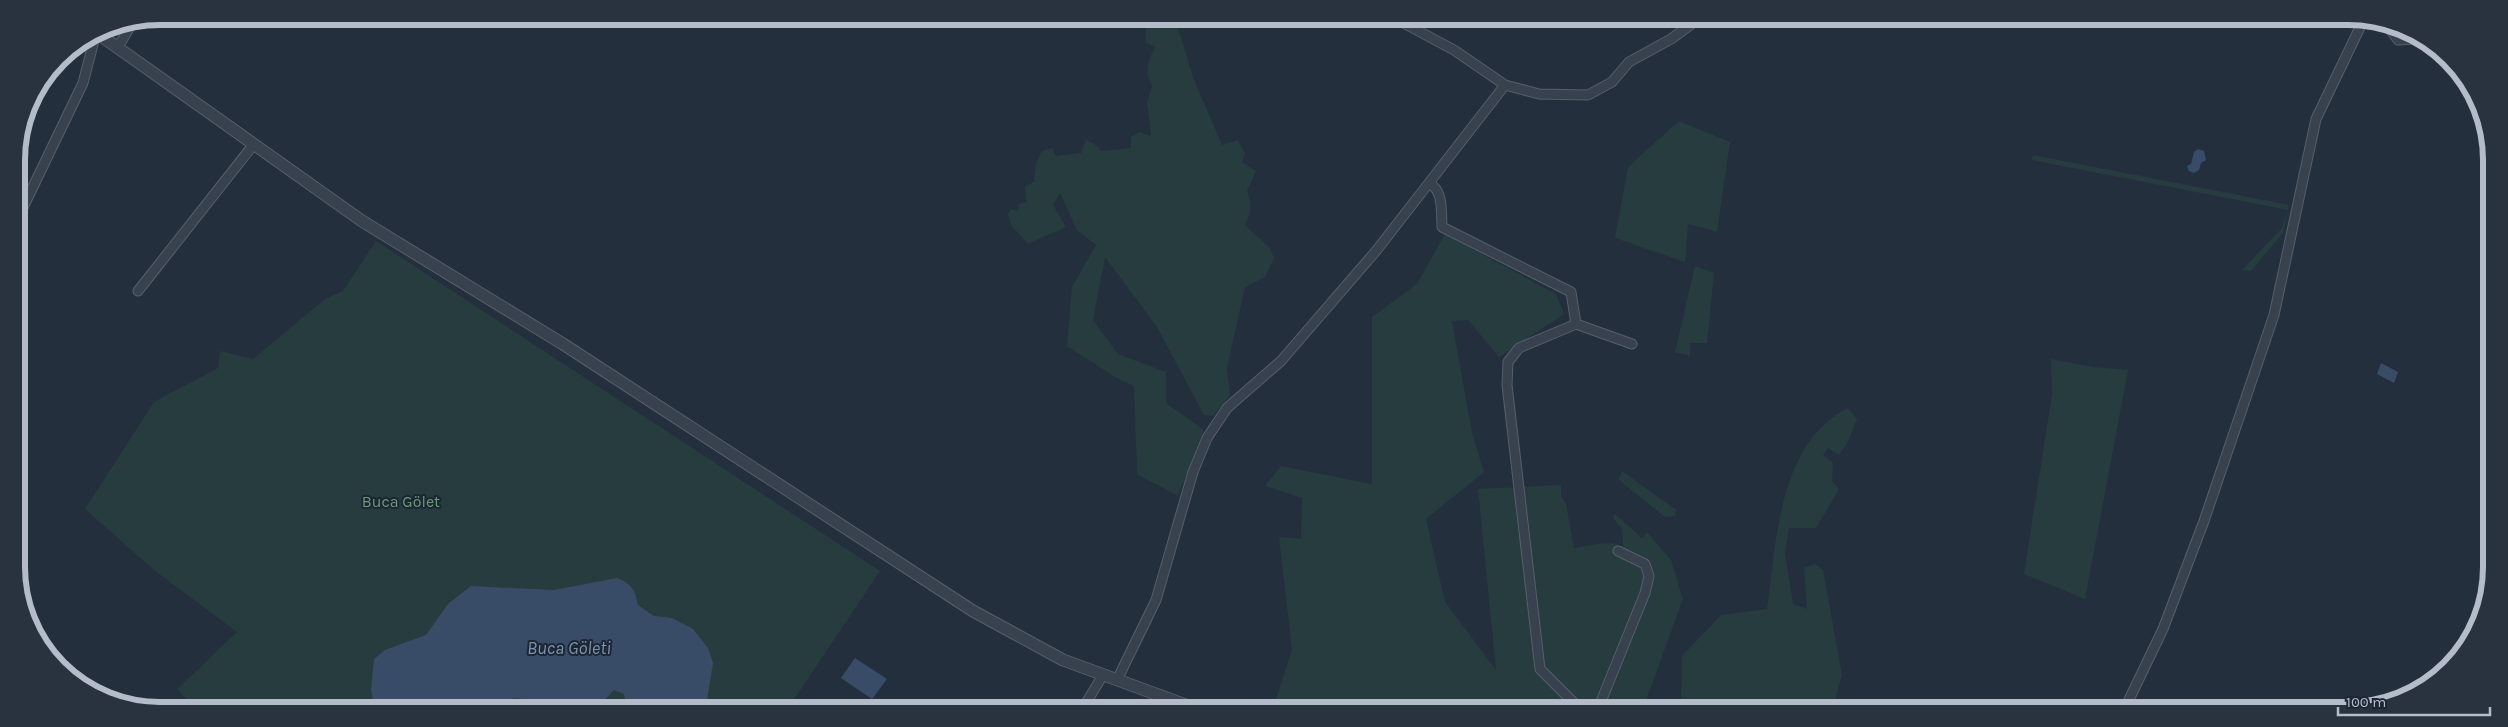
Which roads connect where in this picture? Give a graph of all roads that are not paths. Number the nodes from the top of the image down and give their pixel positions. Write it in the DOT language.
graph roads {
  1 [pos="1407,25"];
  2 [pos="1690,25"];
  3 [pos="2361,26"];
  4 [pos="129,29"];
  5 [pos="2393,33"];
  6 [pos="104,38"];
  7 [pos="2409,40"];
  8 [pos="94,43"];
  9 [pos="118,47"];
  10 [pos="1505,85"];
  11 [pos="254,144"];
  12 [pos="1429,183"];
  13 [pos="25,203"];
  14 [pos="138,291"];
  15 [pos="1576,324"];
  16 [pos="1632,344"];
  17 [pos="1618,551"];
  18 [pos="1103,675"];
  19 [pos="1117,680"];
  20 [pos="1087,702"];
  21 [pos="1178,702"];
  22 [pos="1573,702"];
  23 [pos="1601,702"];
  24 [pos="2128,702"];
  1 -- 10 [label="street"];
  2 -- 10 [label="street"];
  3 -- 24 [label="street"];
  4 -- 9 [label="street"];
  5 -- 7 [label="street"];
  6 -- 9 [label="street"];
  8 -- 13 [label="street"];
  9 -- 11 [label="street"];
  10 -- 12 [label="street"];
  11 -- 14 [label="street"];
  11 -- 18 [label="street"];
  12 -- 15 [label="street"];
  12 -- 19 [label="street"];
  15 -- 16 [label="street"];
  15 -- 22 [label="street"];
  17 -- 23 [label="street"];
  18 -- 19 [label="street"];
  18 -- 20 [label="street"];
  19 -- 21 [label="street"];
}
